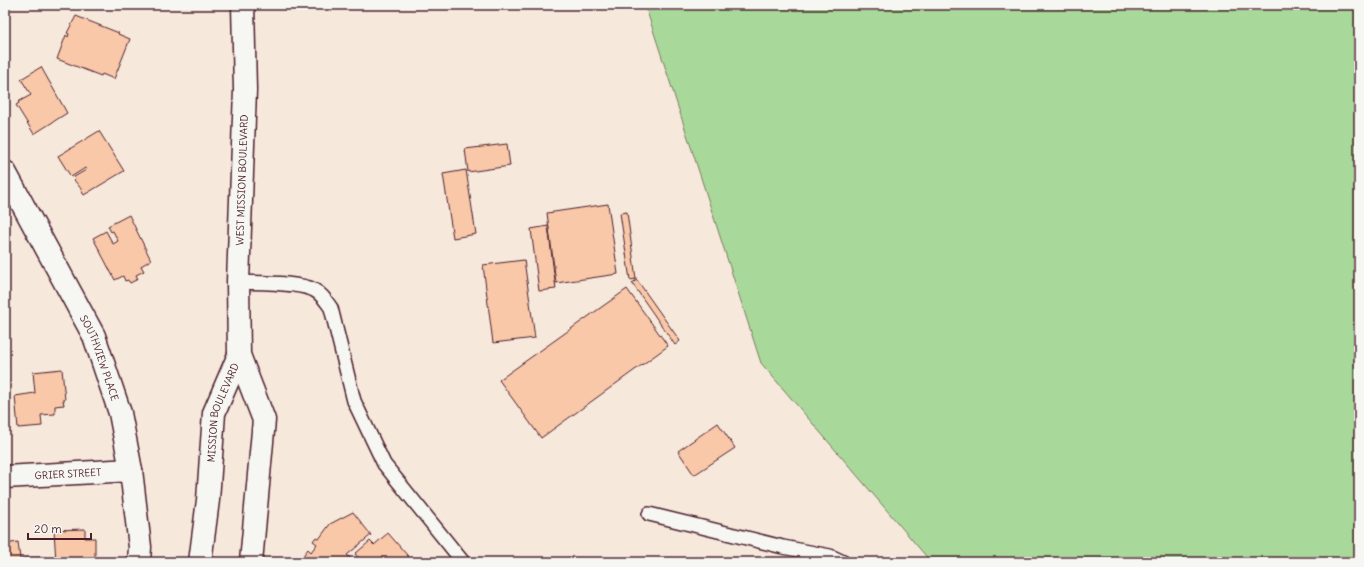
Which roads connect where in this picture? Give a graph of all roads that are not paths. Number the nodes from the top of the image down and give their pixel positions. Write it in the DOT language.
graph roads {
  1 [pos="243,5"];
  2 [pos="5,172"];
  3 [pos="238,282"];
  4 [pos="239,355"];
  5 [pos="131,470"];
  6 [pos="5,477"];
  7 [pos="649,514"];
  8 [pos="139,562"];
  9 [pos="200,562"];
  10 [pos="251,562"];
  11 [pos="463,562"];
  12 [pos="843,562"];
  1 -- 3 [label="main road, WEST MISSION BOULEVARD"];
  2 -- 5 [label="main road, SOUTHVIEW PLACE"];
  3 -- 4 [label="main road, WEST MISSION BOULEVARD"];
  3 -- 11 [label="lane"];
  4 -- 9 [label="main road, MISSION BOULEVARD"];
  4 -- 10 [label="main road, MISSION BOULEVARD"];
  5 -- 6 [label="main road, GRIER STREET"];
  5 -- 8 [label="main road, SOUTHVIEW PLACE"];
  7 -- 12 [label="lane"];
}
